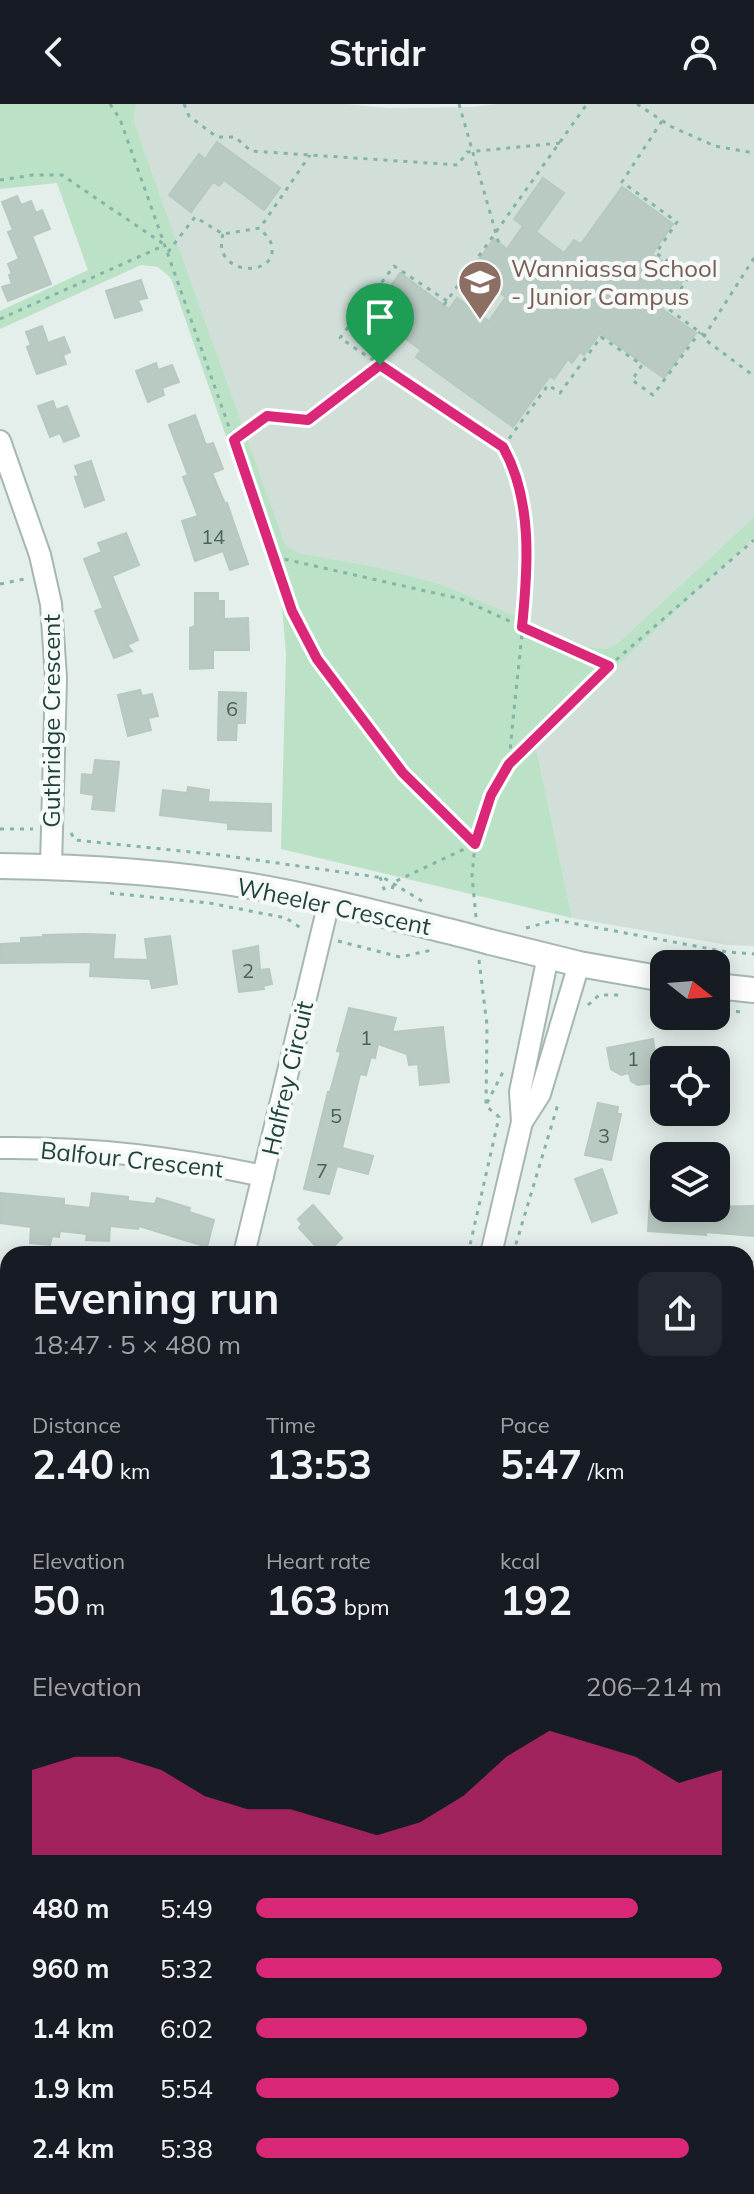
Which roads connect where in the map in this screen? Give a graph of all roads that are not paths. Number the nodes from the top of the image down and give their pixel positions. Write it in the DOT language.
graph roads {
  1 [pos="0,441"];
  2 [pos="0,866"];
  3 [pos="51,866"];
  4 [pos="329,902"];
  5 [pos="548,956"];
  6 [pos="579,964"];
  7 [pos="650,977"];
  8 [pos="730,987"];
  9 [pos="754,990"];
  10 [pos="522,1122"];
  11 [pos="0,1148"];
  12 [pos="263,1176"];
  13 [pos="246,1246"];
  14 [pos="502,1246"];
  1 -- 3 [label="street, Guthridge Crescent"];
  2 -- 3 [label="street, Wheeler Crescent"];
  3 -- 4 [label="street, Wheeler Crescent"];
  4 -- 5 [label="street, Wheeler Crescent"];
  4 -- 12 [label="street, Halfrey Circuit"];
  5 -- 6 [label="street, Wheeler Crescent"];
  5 -- 10 [label="street"];
  6 -- 7 [label="street, Wheeler Crescent"];
  6 -- 10 [label="street"];
  8 -- 9 [label="street"];
  10 -- 14 [label="street"];
  11 -- 12 [label="street, Balfour Crescent"];
  12 -- 13 [label="street, Halfrey Circuit"];
}
